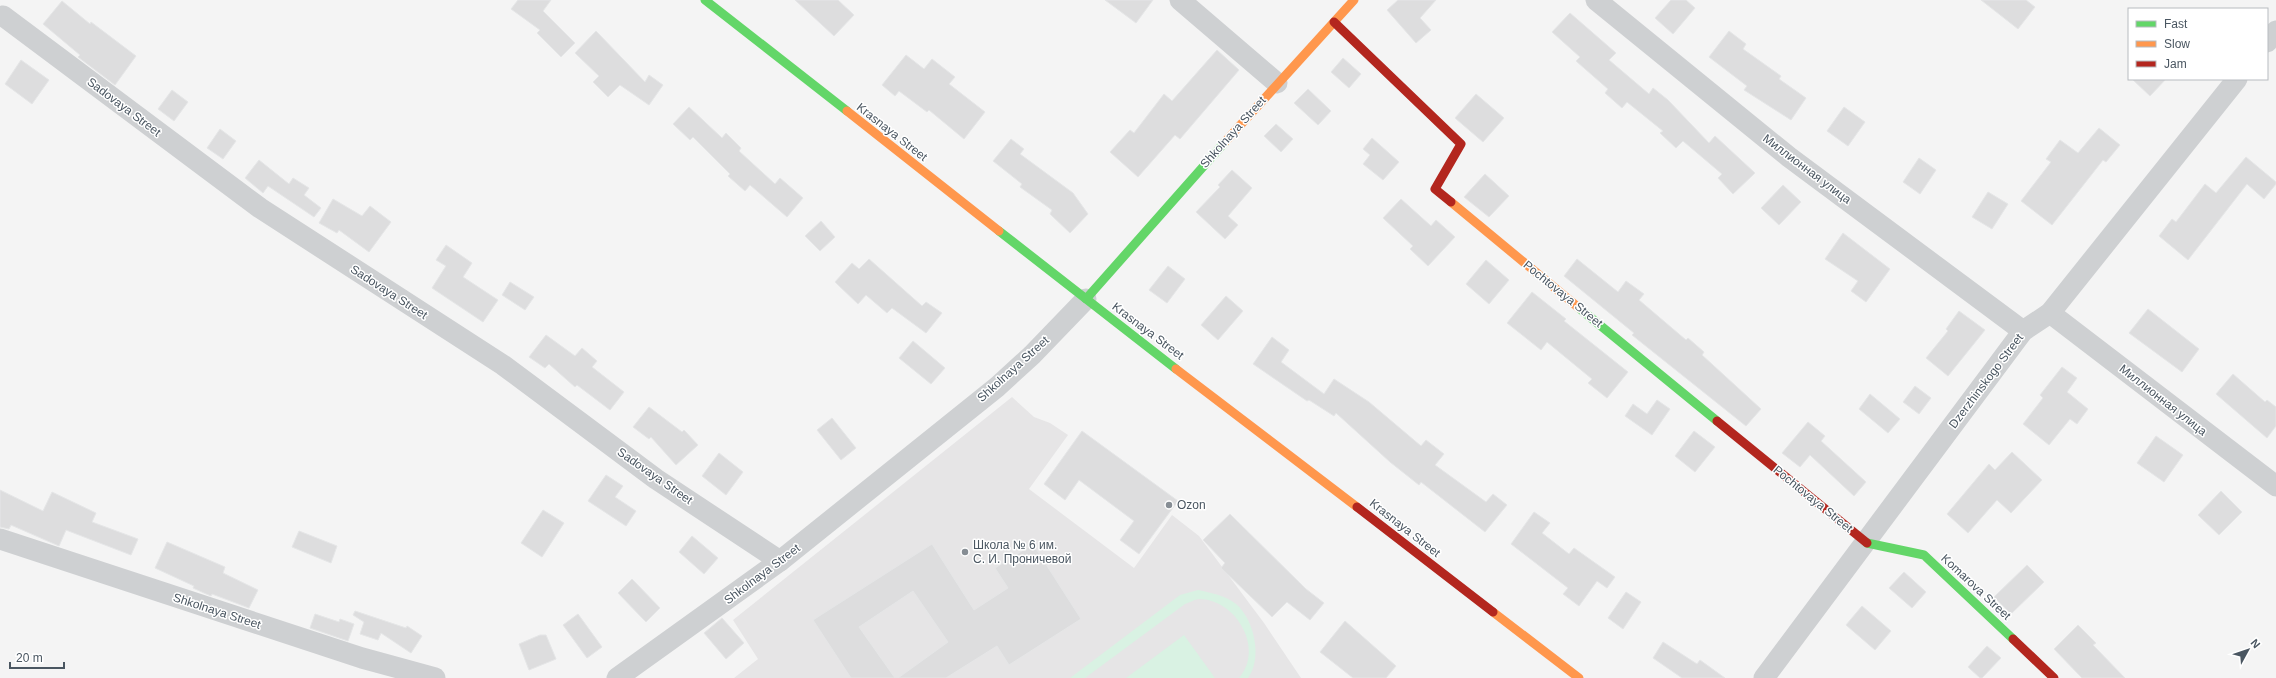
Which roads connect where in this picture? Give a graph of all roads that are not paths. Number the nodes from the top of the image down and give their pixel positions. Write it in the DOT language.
graph roads {
  1 [pos="705,0"];
  2 [pos="1180,0"];
  3 [pos="1354,0"];
  4 [pos="1596,0"];
  5 [pos="2,11"];
  6 [pos="1334,22"];
  7 [pos="2276,31"];
  8 [pos="2268,41"];
  9 [pos="2237,80"];
  10 [pos="1277,82"];
  11 [pos="1086,299"];
  12 [pos="2050,313"];
  13 [pos="2023,331"];
  14 [pos="2276,486"];
  15 [pos="0,539"];
  16 [pos="1866,543"];
  17 [pos="780,561"];
  18 [pos="435,678"];
  19 [pos="617,678"];
  20 [pos="1579,678"];
  21 [pos="1764,678"];
  22 [pos="2054,678"];
  1 -- 11 [label="street, Krasnaya Street"];
  2 -- 10 [label="street"];
  3 -- 6 [label="street, Shkolnaya Street"];
  4 -- 13 [label="street, Миллионная улица"];
  5 -- 17 [label="street, Sadovaya Street"];
  6 -- 10 [label="street, Shkolnaya Street"];
  6 -- 16 [label="street, Pochtovaya Street"];
  7 -- 8 [label="street"];
  9 -- 12 [label="street, Dzerzhinskogo Street"];
  10 -- 11 [label="street, Shkolnaya Street"];
  11 -- 17 [label="street, Shkolnaya Street"];
  11 -- 20 [label="street, Krasnaya Street"];
  12 -- 13 [label="street, Dzerzhinskogo Street"];
  12 -- 14 [label="street, Миллионная улица"];
  13 -- 16 [label="street, Dzerzhinskogo Street"];
  15 -- 18 [label="street, Shkolnaya Street"];
  16 -- 21 [label="street, Dzerzhinskogo Street"];
  16 -- 22 [label="street, Komarova Street"];
  17 -- 19 [label="street, Shkolnaya Street"];
}
